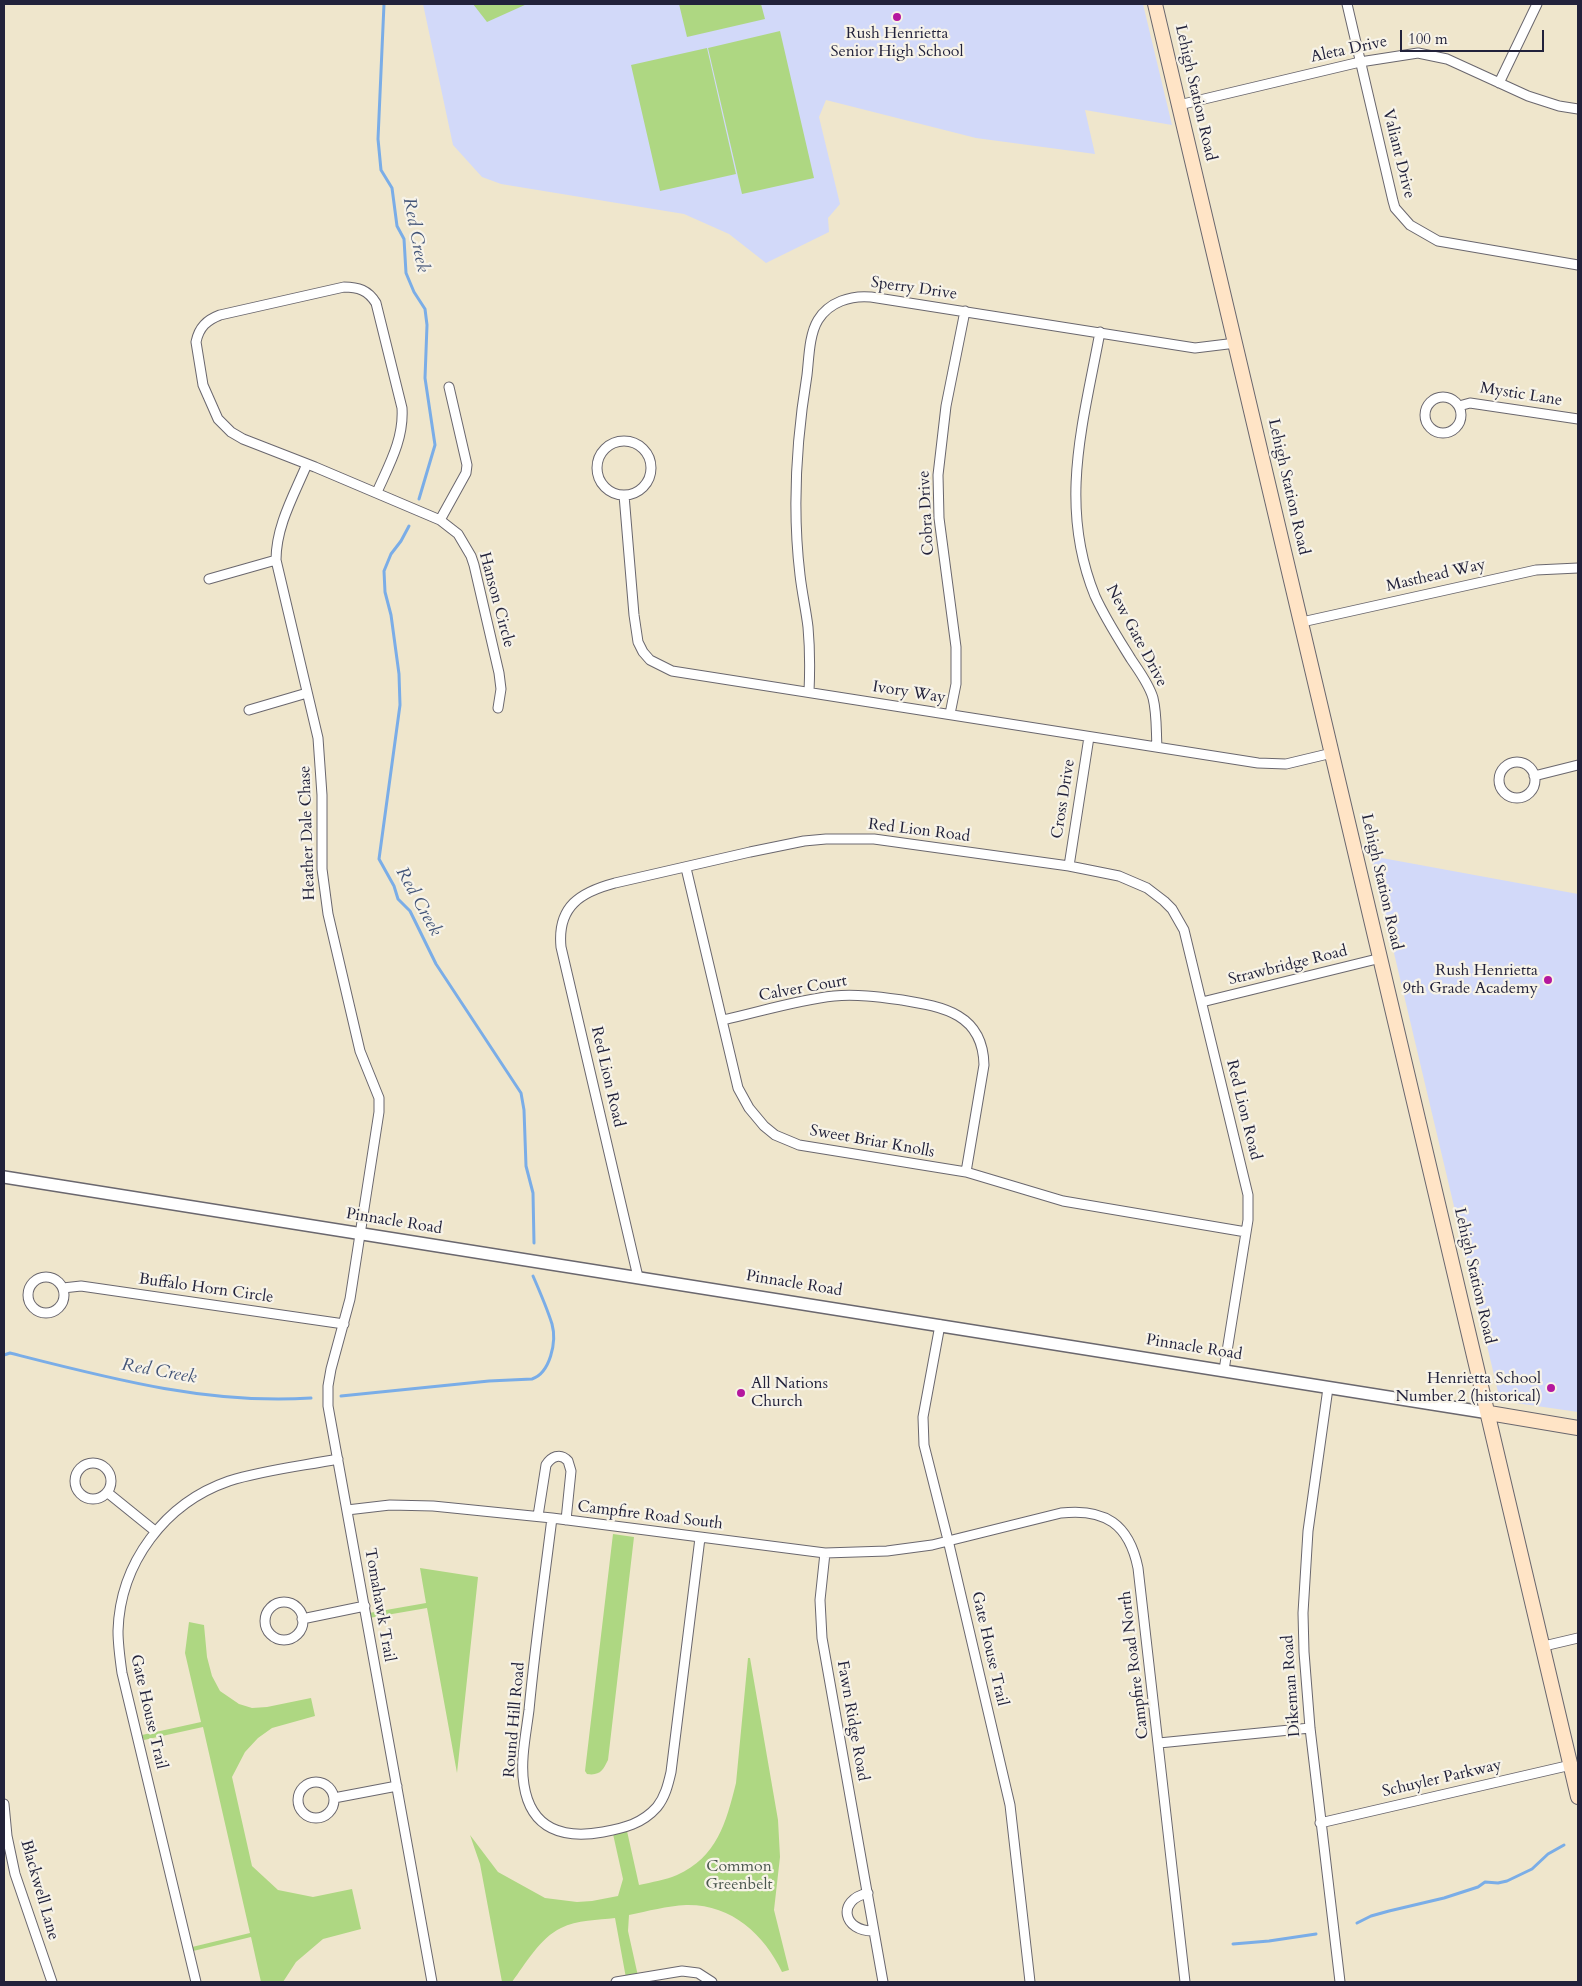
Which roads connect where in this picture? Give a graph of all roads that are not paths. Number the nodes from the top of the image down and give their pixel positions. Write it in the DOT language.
graph roads {
  1 [pos="1156,4"];
  2 [pos="1348,4"];
  3 [pos="1537,4"];
  4 [pos="1360,62"];
  5 [pos="1499,82"];
  6 [pos="1179,105"];
  7 [pos="1578,109"];
  8 [pos="1578,265"];
  9 [pos="964,311"];
  10 [pos="1100,332"];
  11 [pos="1236,343"];
  12 [pos="449,387"];
  13 [pos="1459,406"];
  14 [pos="1578,419"];
  15 [pos="307,464"];
  16 [pos="377,492"];
  17 [pos="624,495"];
  18 [pos="440,520"];
  19 [pos="276,560"];
  20 [pos="1578,568"];
  21 [pos="209,580"];
  22 [pos="1302,622"];
  23 [pos="809,692"];
  24 [pos="307,693"];
  25 [pos="498,708"];
  26 [pos="249,710"];
  27 [pos="950,714"];
  28 [pos="1089,737"];
  29 [pos="1156,747"];
  30 [pos="1332,753"];
  31 [pos="1578,765"];
  32 [pos="1534,776"];
  33 [pos="1069,866"];
  34 [pos="686,868"];
  35 [pos="1381,958"];
  36 [pos="1202,1002"];
  37 [pos="722,1020"];
  38 [pos="966,1172"];
  39 [pos="4,1177"];
  40 [pos="1246,1232"];
  41 [pos="360,1234"];
  42 [pos="638,1277"];
  43 [pos="63,1288"];
  44 [pos="344,1324"];
  45 [pos="940,1326"];
  46 [pos="1224,1370"];
  47 [pos="1328,1388"];
  48 [pos="1488,1413"];
  49 [pos="1578,1428"];
  50 [pos="338,1459"];
  51 [pos="108,1493"];
  52 [pos="347,1510"];
  53 [pos="538,1516"];
  54 [pos="552,1518"];
  55 [pos="566,1520"];
  56 [pos="155,1531"];
  57 [pos="700,1538"];
  58 [pos="948,1540"];
  59 [pos="825,1553"];
  60 [pos="365,1606"];
  61 [pos="302,1618"];
  62 [pos="1578,1638"];
  63 [pos="1544,1646"];
  64 [pos="1310,1728"];
  65 [pos="1159,1743"];
  66 [pos="1571,1765"];
  67 [pos="397,1786"];
  68 [pos="1578,1797"];
  69 [pos="334,1798"];
  70 [pos="4,1804"];
  71 [pos="1320,1823"];
  72 [pos="868,1894"];
  73 [pos="874,1931"];
  74 [pos="52,1982"];
  75 [pos="196,1982"];
  76 [pos="432,1982"];
  77 [pos="616,1982"];
  78 [pos="712,1982"];
  79 [pos="884,1982"];
  80 [pos="1030,1982"];
  81 [pos="1186,1982"];
  82 [pos="1340,1982"];
  1 -- 6 [label="main road, Lehigh Station Road"];
  2 -- 4 [label="street, Valiant Drive"];
  3 -- 5 [label="street"];
  4 -- 5 [label="street, Aleta Drive"];
  4 -- 6 [label="street, Aleta Drive"];
  4 -- 8 [label="street, Valiant Drive"];
  5 -- 7 [label="street, Aleta Drive"];
  6 -- 11 [label="main road, Lehigh Station Road"];
  9 -- 10 [label="street, Sperry Drive"];
  9 -- 23 [label="street, Sperry Drive"];
  9 -- 27 [label="street, Cobra Drive"];
  10 -- 11 [label="street, Sperry Drive"];
  10 -- 29 [label="street, New Gate Drive"];
  11 -- 22 [label="main road, Lehigh Station Road"];
  12 -- 18 [label="street"];
  13 -- 13 [label="street, Mystic Lane"];
  13 -- 14 [label="street, Mystic Lane"];
  15 -- 16 [label="street, Hanson Circle"];
  15 -- 16 [label="street, Hanson Circle"];
  15 -- 19 [label="street, Heather Dale Chase"];
  16 -- 18 [label="street, Hanson Circle"];
  17 -- 17 [label="street"];
  17 -- 23 [label="street, Ivory Way"];
  18 -- 25 [label="street, Hanson Circle"];
  19 -- 21 [label="street"];
  19 -- 24 [label="street, Heather Dale Chase"];
  20 -- 22 [label="street, Masthead Way"];
  22 -- 30 [label="main road, Lehigh Station Road"];
  23 -- 27 [label="street, Ivory Way"];
  24 -- 26 [label="street"];
  24 -- 41 [label="street, Heather Dale Chase"];
  27 -- 28 [label="street, Ivory Way"];
  28 -- 29 [label="street, Ivory Way"];
  28 -- 33 [label="street, Cross Drive"];
  29 -- 30 [label="street, Ivory Way"];
  30 -- 35 [label="main road, Lehigh Station Road"];
  31 -- 32 [label="street"];
  32 -- 32 [label="street"];
  33 -- 34 [label="street, Red Lion Road"];
  33 -- 36 [label="street, Red Lion Road"];
  34 -- 37 [label="street, Sweet Briar Knolls"];
  34 -- 42 [label="street, Red Lion Road"];
  35 -- 36 [label="street, Strawbridge Road"];
  35 -- 48 [label="main road, Lehigh Station Road"];
  36 -- 40 [label="street, Red Lion Road"];
  37 -- 38 [label="street, Sweet Briar Knolls"];
  37 -- 38 [label="street, Calver Court"];
  38 -- 40 [label="street, Sweet Briar Knolls"];
  39 -- 41 [label="street, Pinnacle Road"];
  40 -- 46 [label="street, Red Lion Road"];
  41 -- 42 [label="street, Pinnacle Road"];
  41 -- 44 [label="street, Tomahawk Trail"];
  42 -- 45 [label="street, Pinnacle Road"];
  43 -- 43 [label="street, Buffalo Horn Circle"];
  43 -- 44 [label="street, Buffalo Horn Circle"];
  44 -- 50 [label="street, Tomahawk Trail"];
  45 -- 46 [label="street, Pinnacle Road"];
  45 -- 58 [label="street, Gate House Trail"];
  46 -- 47 [label="street, Pinnacle Road"];
  47 -- 48 [label="street, Pinnacle Road"];
  47 -- 64 [label="street, Dikeman Road"];
  48 -- 49 [label="main road, Pinnacle Road"];
  48 -- 63 [label="main road, Lehigh Station Road"];
  50 -- 52 [label="street, Tomahawk Trail"];
  50 -- 56 [label="street, Gate House Trail"];
  51 -- 51 [label="street"];
  51 -- 56 [label="street"];
  52 -- 53 [label="street, Campfire Road South"];
  52 -- 60 [label="street, Tomahawk Trail"];
  53 -- 54 [label="street, Campfire Road South"];
  53 -- 55 [label="street"];
  54 -- 55 [label="street, Campfire Road South"];
  54 -- 57 [label="street, Round Hill Road"];
  55 -- 57 [label="street, Campfire Road South"];
  56 -- 75 [label="street, Gate House Trail"];
  57 -- 59 [label="street, Campfire Road South"];
  58 -- 59 [label="street, Campfire Road South"];
  58 -- 65 [label="street, Campfire Road North"];
  58 -- 80 [label="street, Gate House Trail"];
  59 -- 72 [label="street, Fawn Ridge Road"];
  60 -- 61 [label="street"];
  60 -- 67 [label="street, Tomahawk Trail"];
  61 -- 61 [label="street"];
  62 -- 63 [label="street"];
  63 -- 66 [label="main road, Lehigh Station Road"];
  64 -- 65 [label="street"];
  64 -- 71 [label="street, Dikeman Road"];
  65 -- 81 [label="street, Campfire Road North"];
  66 -- 68 [label="main road, Lehigh Station Road"];
  66 -- 71 [label="street, Schuyler Parkway"];
  67 -- 69 [label="street"];
  67 -- 76 [label="street, Tomahawk Trail"];
  69 -- 69 [label="street"];
  70 -- 74 [label="street, Blackwell Lane"];
  71 -- 82 [label="street, Dikeman Road"];
  72 -- 73 [label="street, Fawn Ridge Road"];
  72 -- 73 [label="street"];
  73 -- 79 [label="street, Fawn Ridge Road"];
  77 -- 78 [label="street"];
}
